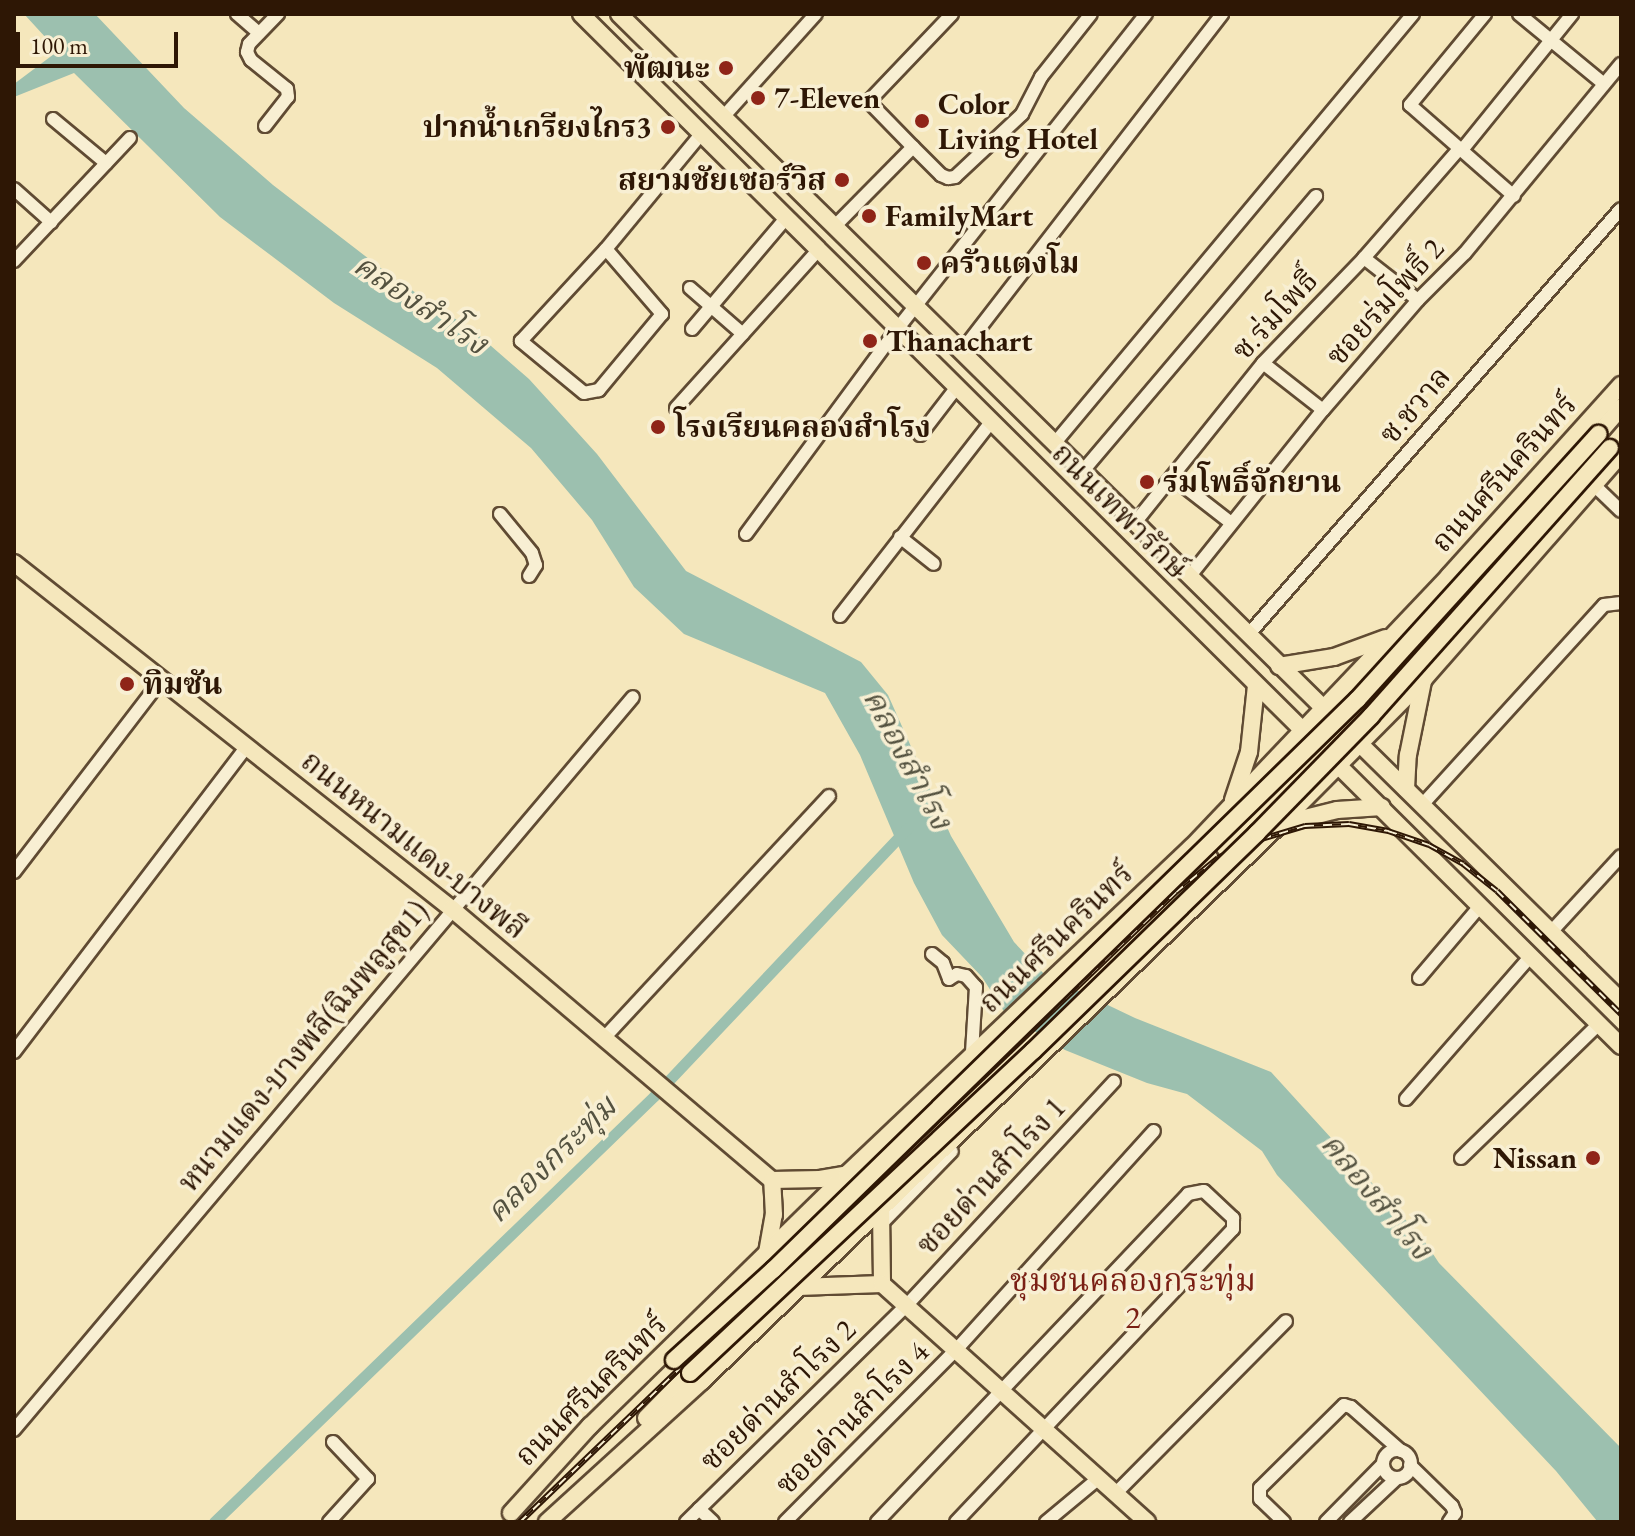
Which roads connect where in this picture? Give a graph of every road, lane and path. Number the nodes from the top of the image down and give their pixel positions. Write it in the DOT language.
graph roads {
  1 [pos="237,14"];
  2 [pos="278,14"];
  3 [pos="581,14"];
  4 [pos="621,14"];
  5 [pos="816,14"];
  6 [pos="952,14"];
  7 [pos="1091,14"];
  8 [pos="1146,14"];
  9 [pos="1222,14"];
  10 [pos="1413,14"];
  11 [pos="1485,14"];
  12 [pos="1519,14"];
  13 [pos="1572,14"];
  14 [pos="259,33"];
  15 [pos="1551,41"];
  16 [pos="1621,64"];
  17 [pos="1604,84"];
  18 [pos="724,116"];
  19 [pos="53,119"];
  20 [pos="265,126"];
  21 [pos="702,133"];
  22 [pos="130,138"];
  23 [pos="913,147"];
  24 [pos="1461,149"];
  25 [pos="106,163"];
  26 [pos="14,189"];
  27 [pos="1316,196"];
  28 [pos="1514,196"];
  29 [pos="1621,209"];
  30 [pos="787,217"];
  31 [pos="51,222"];
  32 [pos="835,226"];
  33 [pos="606,249"];
  34 [pos="819,249"];
  35 [pos="1364,258"];
  36 [pos="14,261"];
  37 [pos="690,288"];
  38 [pos="1418,300"];
  39 [pos="711,307"];
  40 [pos="915,307"];
  41 [pos="898,328"];
  42 [pos="692,329"];
  43 [pos="743,334"];
  44 [pos="961,352"];
  45 [pos="1263,363"];
  46 [pos="1621,385"];
  47 [pos="957,387"];
  48 [pos="676,408"];
  49 [pos="1621,408"];
  50 [pos="1323,410"];
  51 [pos="992,421"];
  52 [pos="920,435"];
  53 [pos="1054,444"];
  54 [pos="1617,447"];
  55 [pos="1082,472"];
  56 [pos="1172,477"];
  57 [pos="1594,485"];
  58 [pos="1621,511"];
  59 [pos="500,514"];
  60 [pos="1231,523"];
  61 [pos="1134,524"];
  62 [pos="746,534"];
  63 [pos="900,537"];
  64 [pos="14,563"];
  65 [pos="934,564"];
  66 [pos="529,576"];
  67 [pos="1449,576"];
  68 [pos="1189,577"];
  69 [pos="1621,603"];
  70 [pos="1455,607"];
  71 [pos="1487,607"];
  72 [pos="840,616"];
  73 [pos="1397,633"];
  74 [pos="1248,635"];
  75 [pos="1279,666"];
  76 [pos="162,679"];
  77 [pos="1424,679"];
  78 [pos="1256,685"];
  79 [pos="633,697"];
  80 [pos="1324,710"];
  81 [pos="1343,728"];
  82 [pos="1303,732"];
  83 [pos="1360,744"];
  84 [pos="246,747"];
  85 [pos="1322,750"];
  86 [pos="1338,766"];
  87 [pos="1406,789"];
  88 [pos="829,796"];
  89 [pos="1422,805"];
  90 [pos="1382,807"];
  91 [pos="1229,809"];
  92 [pos="1278,826"];
  93 [pos="1192,847"];
  94 [pos="1225,848"];
  95 [pos="1621,856"];
  96 [pos="14,872"];
  97 [pos="1223,879"];
  98 [pos="1480,906"];
  99 [pos="452,909"];
  100 [pos="1551,932"];
  101 [pos="932,954"];
  102 [pos="1530,957"];
  103 [pos="1419,978"];
  104 [pos="1621,1001"];
  105 [pos="1599,1024"];
  106 [pos="605,1037"];
  107 [pos="1621,1046"];
  108 [pos="14,1052"];
  109 [pos="1114,1081"];
  110 [pos="1019,1083"];
  111 [pos="1406,1099"];
  112 [pos="1154,1131"];
  113 [pos="1461,1158"];
  114 [pos="839,1176"];
  115 [pos="772,1180"];
  116 [pos="882,1216"];
  117 [pos="767,1254"];
  118 [pos="882,1284"];
  119 [pos="798,1287"];
  120 [pos="906,1306"];
  121 [pos="1286,1321"];
  122 [pos="956,1350"];
  123 [pos="1002,1392"];
  124 [pos="14,1430"];
  125 [pos="1043,1430"];
  126 [pos="333,1442"];
  127 [pos="1401,1451"];
  128 [pos="1383,1464"];
  129 [pos="1410,1465"];
  130 [pos="1099,1478"];
  131 [pos="1397,1478"];
  132 [pos="1115,1494"];
  133 [pos="699,1509"];
  134 [pos="506,1518"];
  135 [pos="1142,1520"];
  136 [pos="329,1522"];
  137 [pos="547,1522"];
  138 [pos="686,1522"];
  139 [pos="713,1522"];
  140 [pos="785,1522"];
  141 [pos="877,1522"];
  142 [pos="956,1522"];
  143 [pos="1046,1522"];
  144 [pos="1284,1522"];
  145 [pos="1326,1522"];
  146 [pos="1350,1522"];
  147 [pos="1449,1522"];
  1 -- 14 [label="street"];
  2 -- 14 [label="street"];
  3 -- 21 [label="main road, ถนนเทพารักษ์"];
  4 -- 18 [label="main road, ถนนเทพารักษ์"];
  5 -- 18 [label="street"];
  6 -- 23 [label="street"];
  7 -- 23 [label="street"];
  8 -- 40 [label="street"];
  9 -- 44 [label="street"];
  10 -- 53 [label="street"];
  11 -- 24 [label="street"];
  12 -- 15 [label="street"];
  13 -- 15 [label="street, ซ.ร่มโพธิ์"];
  14 -- 20 [label="street"];
  15 -- 17 [label="street"];
  15 -- 24 [label="street, ซ.ร่มโพธิ์"];
  16 -- 17 [label="street, ซอยร่มโพธิ์ 2"];
  17 -- 28 [label="street, ซอยร่มโพธิ์ 2"];
  18 -- 32 [label="main road, ถนนเทพารักษ์"];
  19 -- 25 [label="street"];
  21 -- 30 [label="main road, ถนนเทพารักษ์"];
  21 -- 33 [label="street"];
  22 -- 25 [label="street"];
  23 -- 32 [label="street"];
  24 -- 28 [label="street"];
  24 -- 35 [label="street, ซ.ร่มโพธิ์"];
  25 -- 31 [label="street"];
  26 -- 31 [label="street"];
  27 -- 55 [label="street"];
  28 -- 38 [label="street, ซอยร่มโพธิ์ 2"];
  29 -- 74 [label="street, ซ.ชวาล"];
  30 -- 34 [label="main road, ถนนเทพารักษ์"];
  30 -- 39 [label="street"];
  31 -- 36 [label="street"];
  32 -- 40 [label="main road, ถนนเทพารักษ์"];
  33 -- 33 [label="street"];
  34 -- 41 [label="main road, ถนนเทพารักษ์"];
  34 -- 43 [label="street"];
  35 -- 38 [label="street"];
  35 -- 45 [label="street, ซ.ร่มโพธิ์"];
  37 -- 39 [label="street"];
  38 -- 50 [label="street, ซอยร่มโพธิ์ 2"];
  39 -- 42 [label="street"];
  39 -- 43 [label="street"];
  40 -- 41 [label="street"];
  40 -- 44 [label="main road, ถนนเทพารักษ์"];
  41 -- 47 [label="main road, ถนนเทพารักษ์"];
  41 -- 62 [label="street"];
  43 -- 48 [label="street"];
  44 -- 53 [label="main road, ถนนเทพารักษ์"];
  45 -- 50 [label="street"];
  45 -- 56 [label="street, ซ.ร่มโพธิ์"];
  46 -- 67 [label="main road, ถนนศรีนครินทร์"];
  47 -- 51 [label="main road, ถนนเทพารักษ์"];
  47 -- 52 [label="street"];
  49 -- 134 [label="main road, ถนนศรีนครินทร์, bridge"];
  50 -- 60 [label="street, ซอยร่มโพธิ์ 2"];
  51 -- 63 [label="street"];
  51 -- 78 [label="main road, ถนนเทพารักษ์"];
  53 -- 55 [label="main road, ถนนเทพารักษ์"];
  54 -- 57 [label="main road, ถนนศรีนครินทร์"];
  54 -- 137 [label="main road, ถนนศรีนครินทร์, bridge"];
  55 -- 61 [label="main road, ถนนเทพารักษ์"];
  56 -- 60 [label="street"];
  56 -- 61 [label="street, ซ.ร่มโพธิ์"];
  57 -- 58 [label="street"];
  57 -- 71 [label="main road, ถนนศรีนครินทร์"];
  59 -- 66 [label="street"];
  60 -- 68 [label="street, ซอยร่มโพธิ์ 2"];
  61 -- 68 [label="main road, ถนนเทพารักษ์"];
  63 -- 65 [label="street"];
  63 -- 72 [label="street"];
  64 -- 76 [label="main road, ถนนหนามแดง-บางพลี"];
  67 -- 70 [label="main road"];
  67 -- 73 [label="main road, ถนนศรีนครินทร์"];
  68 -- 74 [label="main road, ถนนเทพารักษ์"];
  69 -- 89 [label="street"];
  70 -- 71 [label="main road"];
  70 -- 81 [label="main road"];
  71 -- 77 [label="main road, ถนนศรีนครินทร์"];
  73 -- 75 [label="main road"];
  73 -- 80 [label="main road, ถนนศรีนครินทร์"];
  74 -- 75 [label="main road, ถนนเทพารักษ์"];
  75 -- 80 [label="main road, ถนนเทพารักษ์"];
  76 -- 84 [label="main road, ถนนหนามแดง-บางพลี"];
  76 -- 96 [label="street"];
  77 -- 83 [label="main road, ถนนศรีนครินทร์"];
  77 -- 87 [label="main road"];
  78 -- 82 [label="main road, ถนนเทพารักษ์"];
  78 -- 91 [label="main road"];
  79 -- 99 [label="street, หนามแดง-บางพลี(ฉิมพลูสุข1)"];
  80 -- 81 [label="main road, ถนนเทพารักษ์"];
  80 -- 82 [label="main road, ถนนศรีนครินทร์"];
  81 -- 83 [label="main road, ถนนเทพารักษ์"];
  81 -- 85 [label="main road"];
  82 -- 85 [label="main road, ถนนเทพารักษ์"];
  82 -- 91 [label="main road, ถนนศรีนครินทร์"];
  83 -- 86 [label="main road, ถนนศรีนครินทร์"];
  83 -- 87 [label="main road, ถนนเทพารักษ์"];
  84 -- 99 [label="main road, ถนนหนามแดง-บางพลี"];
  84 -- 108 [label="street"];
  85 -- 86 [label="main road, ถนนเทพารักษ์"];
  85 -- 94 [label="main road"];
  86 -- 90 [label="main road, ถนนเทพารักษ์"];
  86 -- 92 [label="main road, ถนนศรีนครินทร์"];
  87 -- 89 [label="main road, ถนนเทพารักษ์"];
  88 -- 106 [label="street"];
  89 -- 100 [label="main road, ถนนเทพารักษ์"];
  90 -- 92 [label="main road"];
  90 -- 98 [label="main road, ถนนเทพารักษ์"];
  91 -- 93 [label="main road, ถนนศรีนครินทร์"];
  92 -- 97 [label="main road, ถนนศรีนครินทร์"];
  93 -- 94 [label="main road"];
  93 -- 114 [label="main road, ถนนศรีนครินทร์"];
  94 -- 97 [label="main road"];
  95 -- 100 [label="street"];
  97 -- 116 [label="main road, ถนนศรีนครินทร์"];
  98 -- 102 [label="main road, ถนนเทพารักษ์"];
  98 -- 103 [label="street"];
  99 -- 106 [label="main road, ถนนหนามแดง-บางพลี"];
  99 -- 124 [label="street, หนามแดง-บางพลี(ฉิมพลูสุข1)"];
  100 -- 104 [label="main road, ถนนเทพารักษ์"];
  101 -- 114 [label="street"];
  102 -- 105 [label="main road, ถนนเทพารักษ์"];
  102 -- 111 [label="street"];
  105 -- 107 [label="main road, ถนนเทพารักษ์"];
  105 -- 113 [label="street"];
  106 -- 115 [label="main road, ถนนหนามแดง-บางพลี"];
  109 -- 120 [label="street, ซอยด่านสำโรง 1"];
  110 -- 116 [label="street"];
  112 -- 122 [label="street, ซอยด่านสำโรง 4"];
  114 -- 115 [label="main road"];
  114 -- 117 [label="main road, ถนนศรีนครินทร์"];
  115 -- 117 [label="main road"];
  116 -- 118 [label="main road"];
  116 -- 119 [label="main road, ถนนศรีนครินทร์"];
  117 -- 134 [label="main road, ถนนศรีนครินทร์"];
  118 -- 119 [label="main road"];
  118 -- 120 [label="main road"];
  119 -- 137 [label="main road, ถนนศรีนครินทร์"];
  120 -- 122 [label="main road"];
  120 -- 133 [label="street, ซอยด่านสำโรง 2"];
  121 -- 132 [label="street"];
  122 -- 123 [label="main road"];
  122 -- 140 [label="street, ซอยด่านสำโรง 4"];
  123 -- 125 [label="main road"];
  123 -- 125 [label="street"];
  123 -- 141 [label="street"];
  125 -- 130 [label="main road"];
  125 -- 142 [label="street"];
  126 -- 136 [label="street"];
  127 -- 128 [label="street"];
  127 -- 129 [label="street"];
  127 -- 144 [label="street"];
  128 -- 131 [label="street"];
  128 -- 145 [label="street"];
  129 -- 131 [label="street"];
  129 -- 147 [label="street"];
  130 -- 132 [label="main road"];
  130 -- 143 [label="street"];
  131 -- 146 [label="street"];
  132 -- 135 [label="main road"];
  133 -- 138 [label="street, ซอยด่านสำโรง 2"];
  133 -- 139 [label="street"];
}
